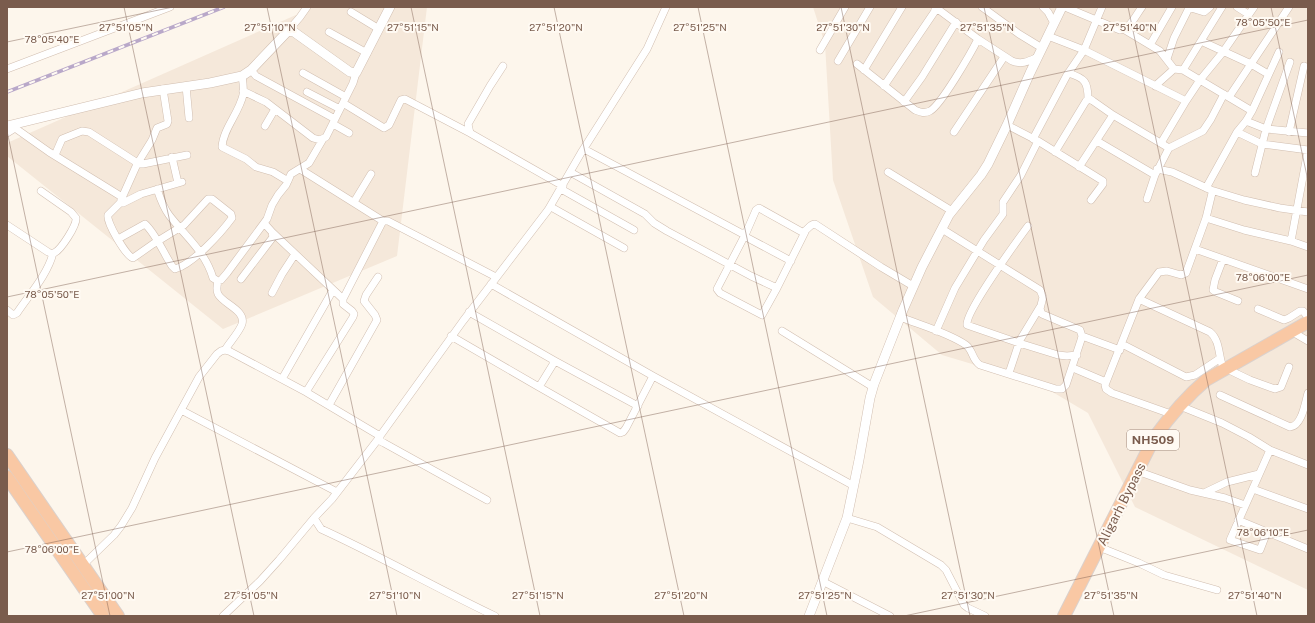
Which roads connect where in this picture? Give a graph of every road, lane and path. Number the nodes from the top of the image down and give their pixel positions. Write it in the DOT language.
graph roads {
  1 [pos="170,7"];
  2 [pos="307,7"];
  3 [pos="390,7"];
  4 [pos="666,7"];
  5 [pos="845,7"];
  6 [pos="870,7"];
  7 [pos="902,7"];
  8 [pos="982,7"];
  9 [pos="1044,7"];
  10 [pos="1063,7"];
  11 [pos="1102,7"];
  12 [pos="1142,7"];
  13 [pos="1172,7"];
  14 [pos="1188,7"];
  15 [pos="1210,7"];
  16 [pos="1222,7"];
  17 [pos="1237,7"];
  18 [pos="1254,7"];
  19 [pos="1289,7"];
  20 [pos="936,8"];
  21 [pos="351,12"];
  22 [pos="1248,14"];
  23 [pos="1096,20"];
  24 [pos="956,22"];
  25 [pos="1054,23"];
  26 [pos="379,28"];
  27 [pos="1125,30"];
  28 [pos="288,31"];
  29 [pos="329,32"];
  30 [pos="1048,36"];
  31 [pos="978,39"];
  32 [pos="1201,41"];
  33 [pos="1150,46"];
  34 [pos="1042,48"];
  35 [pos="820,50"];
  36 [pos="1084,50"];
  37 [pos="1223,52"];
  38 [pos="1279,52"];
  39 [pos="367,53"];
  40 [pos="1004,57"];
  41 [pos="1038,57"];
  42 [pos="1167,59"];
  43 [pos="838,61"];
  44 [pos="1290,62"];
  45 [pos="857,64"];
  46 [pos="1250,64"];
  47 [pos="502,66"];
  48 [pos="1304,66"];
  49 [pos="7,68"];
  50 [pos="1174,69"];
  51 [pos="251,70"];
  52 [pos="864,70"];
  53 [pos="1182,70"];
  54 [pos="303,73"];
  55 [pos="356,73"];
  56 [pos="1068,73"];
  57 [pos="1268,74"];
  58 [pos="242,76"];
  59 [pos="1200,80"];
  60 [pos="186,86"];
  61 [pos="884,86"];
  62 [pos="1155,86"];
  63 [pos="163,89"];
  64 [pos="243,91"];
  65 [pos="307,92"];
  66 [pos="1226,96"];
  67 [pos="1088,99"];
  68 [pos="1186,101"];
  69 [pos="904,102"];
  70 [pos="343,103"];
  71 [pos="275,109"];
  72 [pos="1252,111"];
  73 [pos="1113,115"];
  74 [pos="189,118"];
  75 [pos="1246,121"];
  76 [pos="334,122"];
  77 [pos="1007,125"];
  78 [pos="265,126"];
  79 [pos="10,128"];
  80 [pos="1266,129"];
  81 [pos="954,132"];
  82 [pos="1237,132"];
  83 [pos="1289,132"];
  84 [pos="349,133"];
  85 [pos="470,133"];
  86 [pos="1308,133"];
  87 [pos="323,139"];
  88 [pos="1035,140"];
  89 [pos="1097,141"];
  90 [pos="1161,143"];
  91 [pos="1262,144"];
  92 [pos="1169,148"];
  93 [pos="584,149"];
  94 [pos="1308,150"];
  95 [pos="1055,152"];
  96 [pos="55,155"];
  97 [pos="187,155"];
  98 [pos="172,158"];
  99 [pos="138,163"];
  100 [pos="1079,167"];
  101 [pos="300,169"];
  102 [pos="570,172"];
  103 [pos="888,172"];
  104 [pos="1156,172"];
  105 [pos="1255,172"];
  106 [pos="371,174"];
  107 [pos="288,181"];
  108 [pos="562,187"];
  109 [pos="157,189"];
  110 [pos="1208,189"];
  111 [pos="41,191"];
  112 [pos="1146,199"];
  113 [pos="121,200"];
  114 [pos="1091,200"];
  115 [pos="354,202"];
  116 [pos="551,207"];
  117 [pos="1297,210"];
  118 [pos="952,211"];
  119 [pos="1308,212"];
  120 [pos="1206,218"];
  121 [pos="383,221"];
  122 [pos="264,223"];
  123 [pos="7,225"];
  124 [pos="1028,226"];
  125 [pos="180,228"];
  126 [pos="942,229"];
  127 [pos="634,230"];
  128 [pos="272,232"];
  129 [pos="805,232"];
  130 [pos="745,235"];
  131 [pos="118,239"];
  132 [pos="157,241"];
  133 [pos="1291,241"];
  134 [pos="1308,247"];
  135 [pos="624,248"];
  136 [pos="1195,249"];
  137 [pos="977,252"];
  138 [pos="54,253"];
  139 [pos="201,253"];
  140 [pos="296,254"];
  141 [pos="1223,259"];
  142 [pos="791,261"];
  143 [pos="730,264"];
  144 [pos="1001,265"];
  145 [pos="378,277"];
  146 [pos="241,279"];
  147 [pos="218,281"];
  148 [pos="494,281"];
  149 [pos="913,286"];
  150 [pos="777,288"];
  151 [pos="1308,289"];
  152 [pos="333,290"];
  153 [pos="272,293"];
  154 [pos="1139,298"];
  155 [pos="343,299"];
  156 [pos="1238,301"];
  157 [pos="1040,307"];
  158 [pos="1258,309"];
  159 [pos="7,310"];
  160 [pos="470,312"];
  161 [pos="900,317"];
  162 [pos="1307,317"];
  163 [pos="782,331"];
  164 [pos="936,331"];
  165 [pos="1291,331"];
  166 [pos="451,336"];
  167 [pos="1082,336"];
  168 [pos="1308,341"];
  169 [pos="1019,343"];
  170 [pos="1121,347"];
  171 [pos="225,350"];
  172 [pos="1077,355"];
  173 [pos="555,361"];
  174 [pos="1223,365"];
  175 [pos="1289,367"];
  176 [pos="1073,368"];
  177 [pos="1009,373"];
  178 [pos="653,376"];
  179 [pos="282,379"];
  180 [pos="1106,382"];
  181 [pos="874,387"];
  182 [pos="539,388"];
  183 [pos="306,392"];
  184 [pos="1308,393"];
  185 [pos="1220,395"];
  186 [pos="329,405"];
  187 [pos="638,406"];
  188 [pos="181,410"];
  189 [pos="1175,410"];
  190 [pos="379,437"];
  191 [pos="1270,450"];
  192 [pos="7,455"];
  193 [pos="1308,465"];
  194 [pos="1137,471"];
  195 [pos="1259,474"];
  196 [pos="7,477"];
  197 [pos="854,486"];
  198 [pos="1252,489"];
  199 [pos="337,492"];
  200 [pos="1204,493"];
  201 [pos="487,500"];
  202 [pos="1245,505"];
  203 [pos="1308,509"];
  204 [pos="314,518"];
  205 [pos="847,518"];
  206 [pos="1238,520"];
  207 [pos="1267,532"];
  208 [pos="1099,547"];
  209 [pos="1308,549"];
  210 [pos="83,565"];
  211 [pos="822,581"];
  212 [pos="1217,590"];
  213 [pos="103,616"];
  214 [pos="118,616"];
  215 [pos="222,616"];
  216 [pos="495,616"];
  217 [pos="809,616"];
  218 [pos="890,616"];
  219 [pos="985,616"];
  220 [pos="1064,616"];
  1 -- 49 [label="street"];
  2 -- 28 [label="street"];
  3 -- 26 [label="street"];
  4 -- 93 [label="street"];
  5 -- 35 [label="street"];
  6 -- 43 [label="street"];
  7 -- 52 [label="street"];
  8 -- 34 [label="street"];
  9 -- 25 [label="street"];
  10 -- 23 [label="street"];
  10 -- 25 [label="street"];
  11 -- 23 [label="street"];
  12 -- 27 [label="street"];
  13 -- 33 [label="street"];
  14 -- 15 [label="street"];
  14 -- 42 [label="street"];
  16 -- 32 [label="street"];
  17 -- 22 [label="street"];
  18 -- 22 [label="street"];
  19 -- 46 [label="street"];
  20 -- 24 [label="street"];
  20 -- 61 [label="street"];
  21 -- 26 [label="street"];
  22 -- 37 [label="street"];
  23 -- 27 [label="street"];
  23 -- 36 [label="street"];
  24 -- 31 [label="street"];
  24 -- 69 [label="street"];
  25 -- 30 [label="street"];
  26 -- 39 [label="street"];
  27 -- 33 [label="street"];
  28 -- 51 [label="street"];
  28 -- 55 [label="street"];
  29 -- 39 [label="street"];
  30 -- 34 [label="street"];
  30 -- 36 [label="street"];
  31 -- 40 [label="street"];
  31 -- 69 [label="street"];
  32 -- 37 [label="street"];
  32 -- 53 [label="street"];
  33 -- 42 [label="street"];
  34 -- 41 [label="street"];
  36 -- 56 [label="street"];
  36 -- 62 [label="street"];
  37 -- 46 [label="street"];
  37 -- 59 [label="street"];
  38 -- 57 [label="street"];
  39 -- 55 [label="street"];
  40 -- 41 [label="street"];
  40 -- 81 [label="street"];
  41 -- 77 [label="street"];
  42 -- 50 [label="street"];
  44 -- 80 [label="street"];
  45 -- 52 [label="street"];
  46 -- 57 [label="street"];
  46 -- 66 [label="street"];
  47 -- 85 [label="street"];
  48 -- 83 [label="street"];
  50 -- 53 [label="street"];
  50 -- 62 [label="street"];
  51 -- 58 [label="street"];
  51 -- 76 [label="street"];
  52 -- 61 [label="street"];
  53 -- 59 [label="street"];
  54 -- 70 [label="street"];
  55 -- 70 [label="street"];
  56 -- 67 [label="street"];
  56 -- 88 [label="street"];
  57 -- 72 [label="street"];
  58 -- 60 [label="street"];
  58 -- 64 [label="street"];
  59 -- 66 [label="street"];
  59 -- 68 [label="street"];
  60 -- 63 [label="street"];
  60 -- 74 [label="street"];
  61 -- 69 [label="street"];
  62 -- 68 [label="street"];
  63 -- 79 [label="street"];
  63 -- 99 [label="street"];
  64 -- 71 [label="street"];
  64 -- 107 [label="street"];
  65 -- 70 [label="street"];
  66 -- 72 [label="street"];
  66 -- 92 [label="street"];
  67 -- 73 [label="street"];
  67 -- 95 [label="street"];
  68 -- 90 [label="street"];
  70 -- 76 [label="street"];
  70 -- 85 [label="street"];
  71 -- 78 [label="street"];
  71 -- 87 [label="street"];
  72 -- 75 [label="street"];
  73 -- 89 [label="street"];
  73 -- 90 [label="street"];
  75 -- 80 [label="street"];
  75 -- 82 [label="street"];
  76 -- 84 [label="street"];
  76 -- 87 [label="street"];
  77 -- 88 [label="street"];
  77 -- 118 [label="street"];
  79 -- 96 [label="street"];
  80 -- 83 [label="street"];
  80 -- 91 [label="street"];
  82 -- 91 [label="street"];
  82 -- 110 [label="street"];
  83 -- 86 [label="street"];
  85 -- 108 [label="street"];
  87 -- 101 [label="street"];
  88 -- 95 [label="street"];
  88 -- 137 [label="street"];
  89 -- 100 [label="street"];
  89 -- 104 [label="street"];
  90 -- 92 [label="street"];
  91 -- 94 [label="street"];
  91 -- 105 [label="street"];
  92 -- 104 [label="street"];
  93 -- 102 [label="street"];
  93 -- 130 [label="street"];
  94 -- 117 [label="street"];
  95 -- 100 [label="street"];
  96 -- 99 [label="street"];
  96 -- 113 [label="street"];
  97 -- 98 [label="street"];
  98 -- 99 [label="street"];
  98 -- 109 [label="street"];
  99 -- 113 [label="street"];
  100 -- 114 [label="street"];
  101 -- 107 [label="street"];
  101 -- 115 [label="street"];
  102 -- 108 [label="street"];
  102 -- 143 [label="street"];
  103 -- 118 [label="street"];
  104 -- 110 [label="street"];
  104 -- 112 [label="street"];
  106 -- 115 [label="street"];
  107 -- 122 [label="street"];
  108 -- 116 [label="street"];
  108 -- 127 [label="street"];
  109 -- 113 [label="street"];
  109 -- 125 [label="street"];
  110 -- 117 [label="street"];
  110 -- 120 [label="street"];
  111 -- 138 [label="street"];
  113 -- 131 [label="street"];
  115 -- 121 [label="street"];
  116 -- 135 [label="street"];
  116 -- 148 [label="street"];
  117 -- 119 [label="street"];
  117 -- 133 [label="street"];
  118 -- 126 [label="street"];
  120 -- 133 [label="street"];
  120 -- 136 [label="street"];
  121 -- 148 [label="street"];
  121 -- 155 [label="street"];
  122 -- 128 [label="street"];
  122 -- 147 [label="street"];
  123 -- 138 [label="street"];
  124 -- 144 [label="street"];
  125 -- 132 [label="street"];
  125 -- 139 [label="street"];
  125 -- 139 [label="street"];
  126 -- 137 [label="street"];
  126 -- 149 [label="street"];
  128 -- 140 [label="street"];
  128 -- 146 [label="street"];
  129 -- 130 [label="street"];
  129 -- 142 [label="street"];
  129 -- 149 [label="street"];
  130 -- 142 [label="street"];
  130 -- 143 [label="street"];
  131 -- 132 [label="street"];
  131 -- 132 [label="street"];
  132 -- 139 [label="street"];
  133 -- 134 [label="street"];
  136 -- 141 [label="street"];
  136 -- 154 [label="street"];
  137 -- 144 [label="street"];
  137 -- 164 [label="street"];
  138 -- 159 [label="street"];
  139 -- 147 [label="street"];
  140 -- 152 [label="street"];
  140 -- 153 [label="street"];
  141 -- 151 [label="street"];
  141 -- 156 [label="street"];
  142 -- 150 [label="street"];
  143 -- 150 [label="street"];
  143 -- 150 [label="street"];
  144 -- 157 [label="street"];
  144 -- 169 [label="street"];
  145 -- 186 [label="street"];
  147 -- 171 [label="street"];
  148 -- 160 [label="street"];
  148 -- 178 [label="street"];
  149 -- 161 [label="street"];
  152 -- 155 [label="street"];
  152 -- 179 [label="street"];
  154 -- 170 [label="street"];
  154 -- 174 [label="street"];
  155 -- 183 [label="street"];
  157 -- 167 [label="street"];
  157 -- 169 [label="street"];
  158 -- 162 [label="street"];
  160 -- 166 [label="street"];
  160 -- 173 [label="street"];
  161 -- 164 [label="street"];
  161 -- 181 [label="street"];
  162 -- 165 [label="highway, Aligarh Bypass / NH509"];
  163 -- 181 [label="street"];
  164 -- 177 [label="street"];
  165 -- 168 [label="street"];
  165 -- 174 [label="highway, Aligarh Bypass / NH509"];
  166 -- 182 [label="street"];
  166 -- 190 [label="street"];
  167 -- 170 [label="street"];
  167 -- 172 [label="street"];
  169 -- 172 [label="street"];
  169 -- 177 [label="street"];
  170 -- 174 [label="street"];
  170 -- 180 [label="street"];
  171 -- 179 [label="street"];
  171 -- 188 [label="street"];
  172 -- 176 [label="street"];
  173 -- 182 [label="street"];
  173 -- 187 [label="street"];
  174 -- 175 [label="street"];
  174 -- 189 [label="highway, Aligarh Bypass / NH509"];
  176 -- 177 [label="street"];
  176 -- 180 [label="street"];
  178 -- 187 [label="street"];
  178 -- 197 [label="street"];
  179 -- 183 [label="street"];
  180 -- 189 [label="street"];
  181 -- 197 [label="street"];
  182 -- 187 [label="street"];
  183 -- 186 [label="street"];
  184 -- 185 [label="street"];
  186 -- 190 [label="street"];
  188 -- 199 [label="street"];
  188 -- 210 [label="street"];
  189 -- 191 [label="street"];
  189 -- 194 [label="highway, Aligarh Bypass / NH509"];
  190 -- 199 [label="street"];
  190 -- 201 [label="street"];
  191 -- 193 [label="street"];
  191 -- 195 [label="street"];
  192 -- 210 [label="highway"];
  194 -- 200 [label="street"];
  194 -- 208 [label="highway, Aligarh Bypass / NH509"];
  195 -- 198 [label="street"];
  195 -- 200 [label="street"];
  196 -- 213 [label="highway"];
  197 -- 205 [label="street"];
  198 -- 202 [label="street"];
  198 -- 203 [label="street"];
  199 -- 204 [label="street"];
  200 -- 202 [label="street"];
  202 -- 206 [label="street"];
  204 -- 215 [label="street"];
  204 -- 216 [label="street"];
  205 -- 211 [label="street"];
  205 -- 219 [label="street"];
  206 -- 207 [label="street"];
  206 -- 207 [label="street"];
  207 -- 209 [label="street"];
  208 -- 212 [label="street"];
  208 -- 220 [label="highway, Aligarh Bypass / NH509"];
  210 -- 214 [label="highway"];
  211 -- 217 [label="street"];
  211 -- 218 [label="street"];
}
